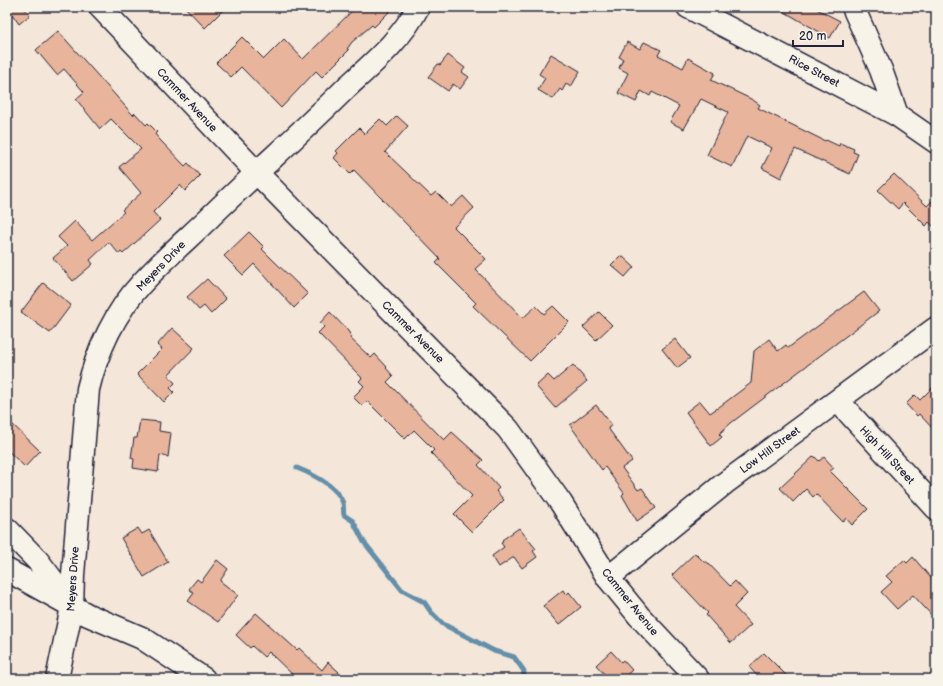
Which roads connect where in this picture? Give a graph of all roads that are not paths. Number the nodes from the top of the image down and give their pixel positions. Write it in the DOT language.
graph roads {
  1 [pos="100,7"];
  2 [pos="418,7"];
  3 [pos="688,7"];
  4 [pos="853,7"];
  5 [pos="897,115"];
  6 [pos="936,141"];
  7 [pos="256,172"];
  8 [pos="936,328"];
  9 [pos="838,401"];
  10 [pos="936,508"];
  11 [pos="7,529"];
  12 [pos="7,570"];
  13 [pos="608,578"];
  14 [pos="72,607"];
  15 [pos="57,679"];
  16 [pos="204,679"];
  17 [pos="698,679"];
  1 -- 7 [label="street, Cammer Avenue"];
  2 -- 7 [label="street, Meyers Drive"];
  3 -- 5 [label="street, Rice Street"];
  4 -- 5 [label="street"];
  5 -- 6 [label="street, Rice Street"];
  7 -- 13 [label="street, Cammer Avenue"];
  7 -- 14 [label="street, Meyers Drive"];
  8 -- 9 [label="street, Low Hill Street"];
  9 -- 10 [label="street, High Hill Street"];
  9 -- 13 [label="street, Low Hill Street"];
  11 -- 14 [label="street"];
  12 -- 14 [label="street"];
  13 -- 17 [label="street, Cammer Avenue"];
  14 -- 15 [label="street, Meyers Drive"];
  14 -- 16 [label="street"];
}
